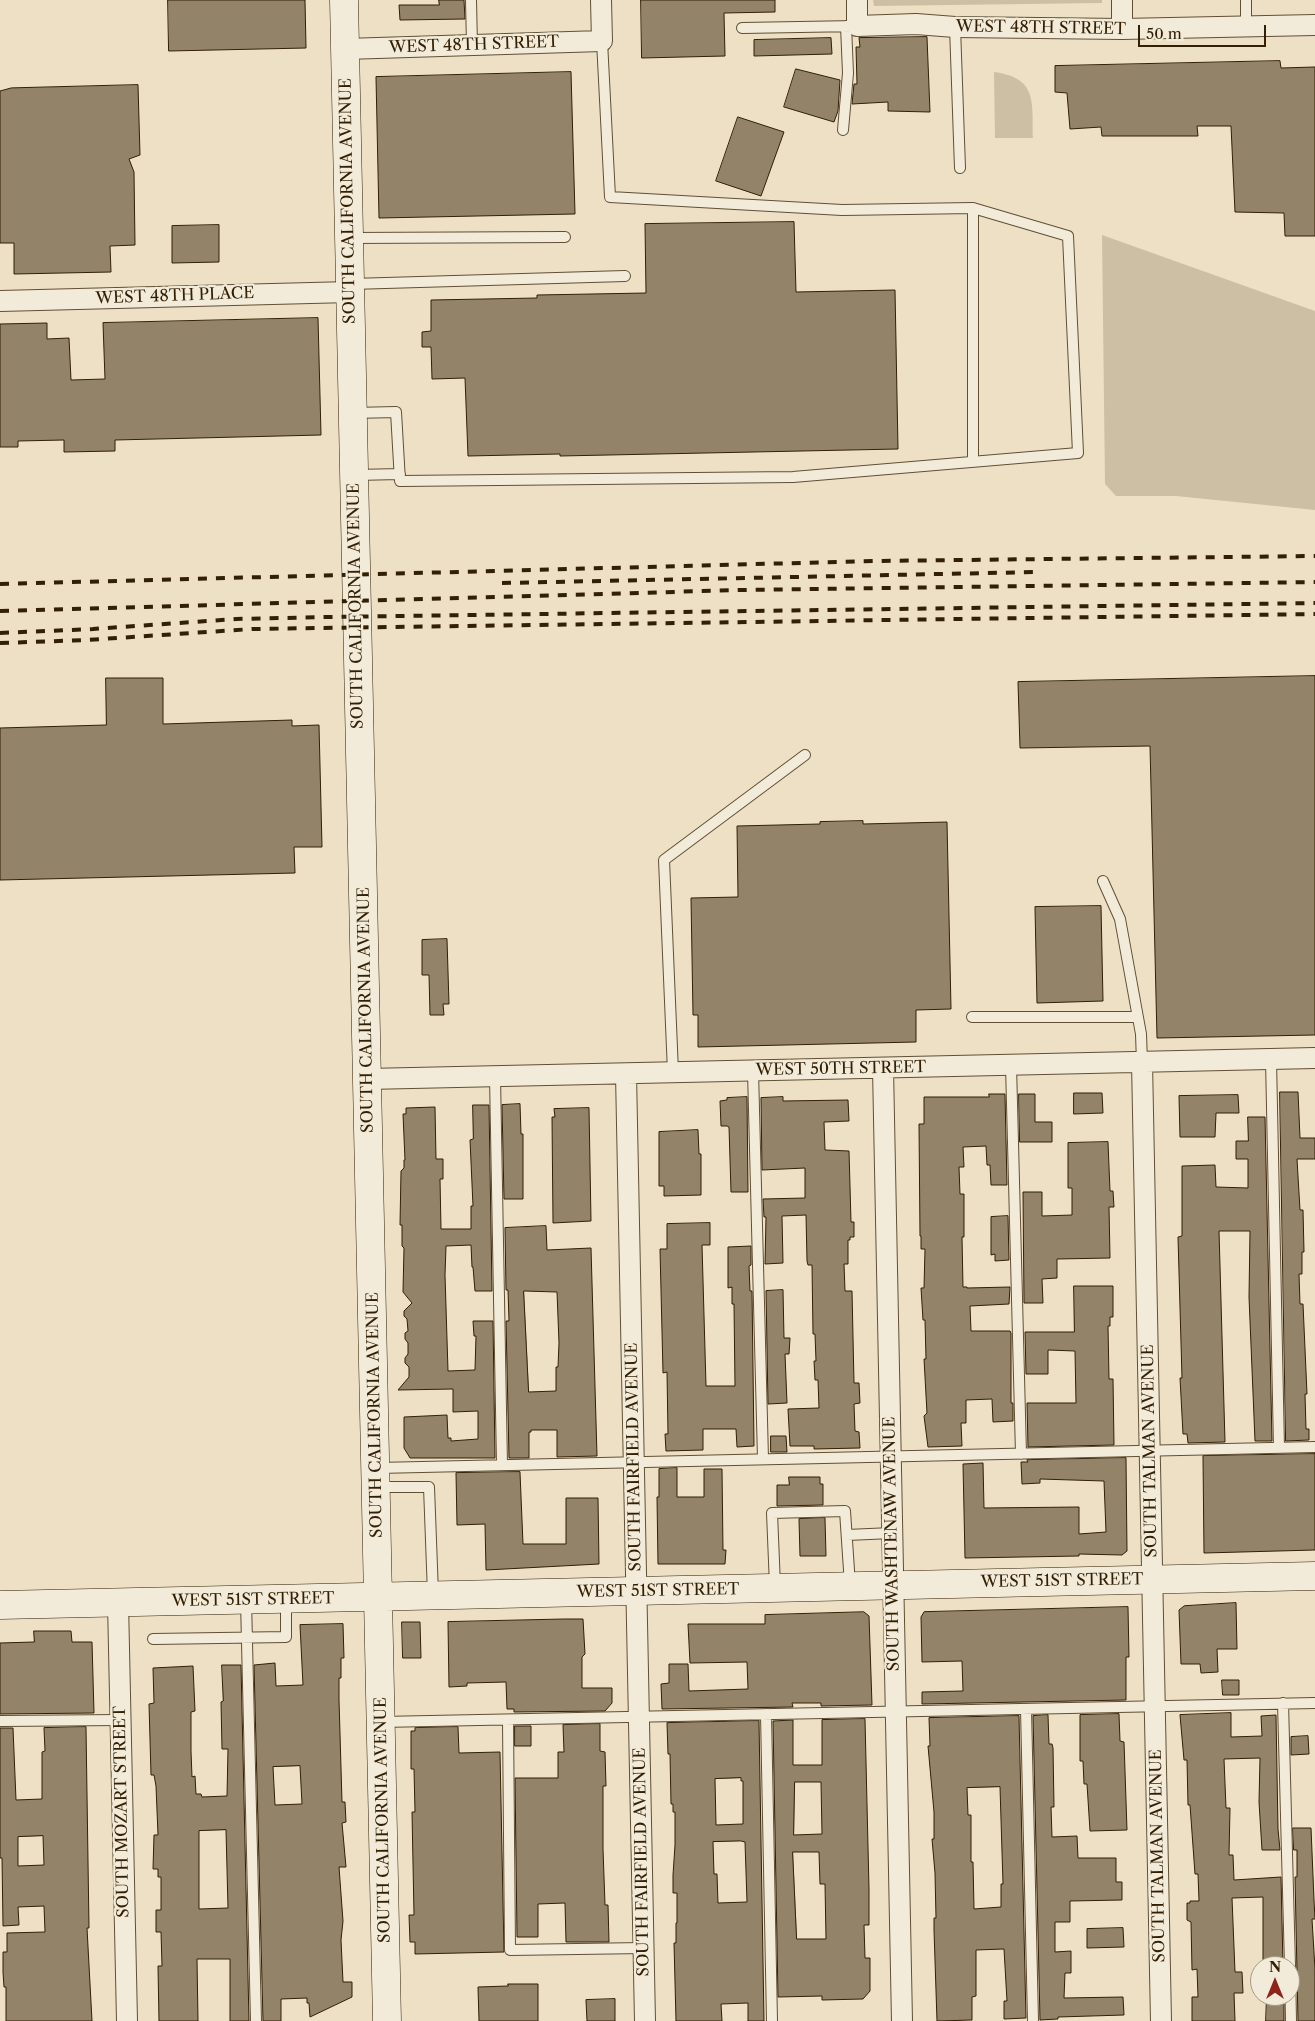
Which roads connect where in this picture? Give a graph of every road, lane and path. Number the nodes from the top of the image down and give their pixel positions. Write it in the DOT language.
graph roads {
  1 [pos="344,0"];
  2 [pos="471,0"];
  3 [pos="601,0"];
  4 [pos="857,0"];
  5 [pos="1122,0"];
  6 [pos="1246,0"];
  7 [pos="1315,25"];
  8 [pos="851,26"];
  9 [pos="1246,26"];
  10 [pos="955,27"];
  11 [pos="742,28"];
  12 [pos="1122,29"];
  13 [pos="602,41"];
  14 [pos="472,45"];
  15 [pos="345,49"];
  16 [pos="843,130"];
  17 [pos="960,168"];
  18 [pos="973,208"];
  19 [pos="565,237"];
  20 [pos="349,238"];
  21 [pos="625,276"];
  22 [pos="350,288"];
  23 [pos="0,301"];
  24 [pos="352,413"];
  25 [pos="973,462"];
  26 [pos="400,474"];
  27 [pos="354,475"];
  28 [pos="805,755"];
  29 [pos="1103,881"];
  30 [pos="972,1017"];
  31 [pos="1138,1017"];
  32 [pos="1315,1058"];
  33 [pos="1271,1059"];
  34 [pos="1142,1062"];
  35 [pos="1011,1065"];
  36 [pos="883,1068"];
  37 [pos="753,1071"];
  38 [pos="672,1072"];
  39 [pos="626,1074"];
  40 [pos="495,1076"];
  41 [pos="367,1079"];
  42 [pos="1315,1447"];
  43 [pos="1279,1448"];
  44 [pos="1150,1451"];
  45 [pos="1021,1454"];
  46 [pos="891,1456"];
  47 [pos="763,1459"];
  48 [pos="634,1462"];
  49 [pos="502,1465"];
  50 [pos="376,1478"];
  51 [pos="892,1533"];
  52 [pos="847,1535"];
  53 [pos="1315,1576"];
  54 [pos="1153,1580"];
  55 [pos="893,1585"];
  56 [pos="850,1586"];
  57 [pos="775,1588"];
  58 [pos="636,1591"];
  59 [pos="433,1595"];
  60 [pos="378,1597"];
  61 [pos="286,1599"];
  62 [pos="246,1600"];
  63 [pos="118,1602"];
  64 [pos="0,1605"];
  65 [pos="247,1638"];
  66 [pos="153,1639"];
  67 [pos="1283,1703"];
  68 [pos="1315,1703"];
  69 [pos="1155,1706"];
  70 [pos="1026,1709"];
  71 [pos="896,1711"];
  72 [pos="766,1714"];
  73 [pos="639,1717"];
  74 [pos="120,1720"];
  75 [pos="508,1720"];
  76 [pos="0,1721"];
  77 [pos="381,1722"];
  78 [pos="644,1948"];
  79 [pos="1290,1956"];
  80 [pos="1291,2006"];
  81 [pos="127,2021"];
  82 [pos="256,2021"];
  83 [pos="387,2021"];
  84 [pos="645,2021"];
  85 [pos="772,2021"];
  86 [pos="902,2021"];
  87 [pos="1033,2021"];
  88 [pos="1161,2021"];
  89 [pos="1292,2021"];
  1 -- 15 [label="street, SOUTH CALIFORNIA AVENUE"];
  2 -- 14 [label="lane"];
  3 -- 13 [label="street"];
  4 -- 8 [label="street"];
  5 -- 12 [label="street"];
  6 -- 9 [label="lane"];
  7 -- 9 [label="street, WEST 48TH STREET"];
  8 -- 10 [label="street, WEST 48TH STREET"];
  8 -- 11 [label="lane"];
  8 -- 16 [label="lane"];
  9 -- 12 [label="street, WEST 48TH STREET"];
  10 -- 12 [label="street, WEST 48TH STREET"];
  10 -- 17 [label="lane"];
  13 -- 14 [label="street, WEST 48TH STREET"];
  13 -- 18 [label="lane"];
  14 -- 15 [label="street, WEST 48TH STREET"];
  15 -- 20 [label="street, SOUTH CALIFORNIA AVENUE"];
  18 -- 25 [label="lane"];
  18 -- 25 [label="lane"];
  19 -- 20 [label="lane"];
  20 -- 22 [label="street, SOUTH CALIFORNIA AVENUE"];
  21 -- 22 [label="lane"];
  22 -- 23 [label="street, WEST 48TH PLACE"];
  22 -- 24 [label="street, SOUTH CALIFORNIA AVENUE"];
  24 -- 26 [label="lane"];
  24 -- 27 [label="street, SOUTH CALIFORNIA AVENUE"];
  25 -- 26 [label="lane"];
  26 -- 27 [label="lane"];
  27 -- 41 [label="street, SOUTH CALIFORNIA AVENUE"];
  28 -- 38 [label="lane"];
  29 -- 31 [label="lane"];
  30 -- 31 [label="lane"];
  31 -- 34 [label="lane"];
  32 -- 33 [label="street, WEST 50TH STREET"];
  33 -- 34 [label="street, WEST 50TH STREET"];
  33 -- 43 [label="lane"];
  34 -- 35 [label="street, WEST 50TH STREET"];
  34 -- 44 [label="street, SOUTH TALMAN AVENUE"];
  35 -- 36 [label="street, WEST 50TH STREET"];
  35 -- 45 [label="lane"];
  36 -- 37 [label="street, WEST 50TH STREET"];
  36 -- 46 [label="street, SOUTH WASHTENAW AVENUE"];
  37 -- 38 [label="street, WEST 50TH STREET"];
  37 -- 47 [label="lane"];
  38 -- 39 [label="street, WEST 50TH STREET"];
  39 -- 40 [label="street, WEST 50TH STREET"];
  39 -- 48 [label="street, SOUTH FAIRFIELD AVENUE"];
  40 -- 41 [label="street, WEST 50TH STREET"];
  40 -- 49 [label="lane"];
  41 -- 50 [label="street, SOUTH CALIFORNIA AVENUE"];
  42 -- 43 [label="lane"];
  43 -- 44 [label="lane"];
  44 -- 45 [label="lane"];
  44 -- 54 [label="street, SOUTH TALMAN AVENUE"];
  45 -- 46 [label="lane"];
  46 -- 47 [label="lane"];
  46 -- 51 [label="street, SOUTH WASHTENAW AVENUE"];
  47 -- 48 [label="lane"];
  48 -- 49 [label="lane"];
  48 -- 58 [label="street, SOUTH FAIRFIELD AVENUE"];
  49 -- 50 [label="lane"];
  50 -- 59 [label="lane"];
  50 -- 60 [label="street, SOUTH CALIFORNIA AVENUE"];
  51 -- 52 [label="lane"];
  51 -- 55 [label="street, SOUTH WASHTENAW AVENUE"];
  52 -- 56 [label="lane"];
  52 -- 57 [label="lane"];
  53 -- 54 [label="street, WEST 51ST STREET"];
  54 -- 55 [label="street, WEST 51ST STREET"];
  54 -- 69 [label="street, SOUTH TALMAN AVENUE"];
  55 -- 56 [label="street, WEST 51ST STREET"];
  55 -- 71 [label="street, SOUTH WASHTENAW AVENUE"];
  56 -- 57 [label="street, WEST 51ST STREET"];
  57 -- 58 [label="street, WEST 51ST STREET"];
  58 -- 59 [label="street, WEST 51ST STREET"];
  58 -- 73 [label="street, SOUTH FAIRFIELD AVENUE"];
  59 -- 60 [label="street, WEST 51ST STREET"];
  60 -- 61 [label="street, WEST 51ST STREET"];
  60 -- 77 [label="street, SOUTH CALIFORNIA AVENUE"];
  61 -- 62 [label="street, WEST 51ST STREET"];
  61 -- 65 [label="lane"];
  62 -- 63 [label="street, WEST 51ST STREET"];
  62 -- 65 [label="lane"];
  63 -- 64 [label="street, WEST 51ST STREET"];
  63 -- 74 [label="street, SOUTH MOZART STREET"];
  65 -- 66 [label="lane"];
  65 -- 82 [label="lane"];
  67 -- 68 [label="lane"];
  67 -- 69 [label="lane"];
  67 -- 79 [label="lane"];
  69 -- 70 [label="lane"];
  69 -- 88 [label="street, SOUTH TALMAN AVENUE"];
  70 -- 71 [label="lane"];
  70 -- 87 [label="lane"];
  71 -- 72 [label="lane"];
  71 -- 86 [label="street, SOUTH WASHTENAW AVENUE"];
  72 -- 73 [label="lane"];
  72 -- 85 [label="lane"];
  73 -- 75 [label="lane"];
  73 -- 78 [label="street, SOUTH FAIRFIELD AVENUE"];
  74 -- 76 [label="lane"];
  74 -- 81 [label="street, SOUTH MOZART STREET"];
  75 -- 77 [label="lane"];
  75 -- 78 [label="lane"];
  77 -- 83 [label="street, SOUTH CALIFORNIA AVENUE"];
  78 -- 84 [label="street, SOUTH FAIRFIELD AVENUE"];
  80 -- 89 [label="lane"];
}
